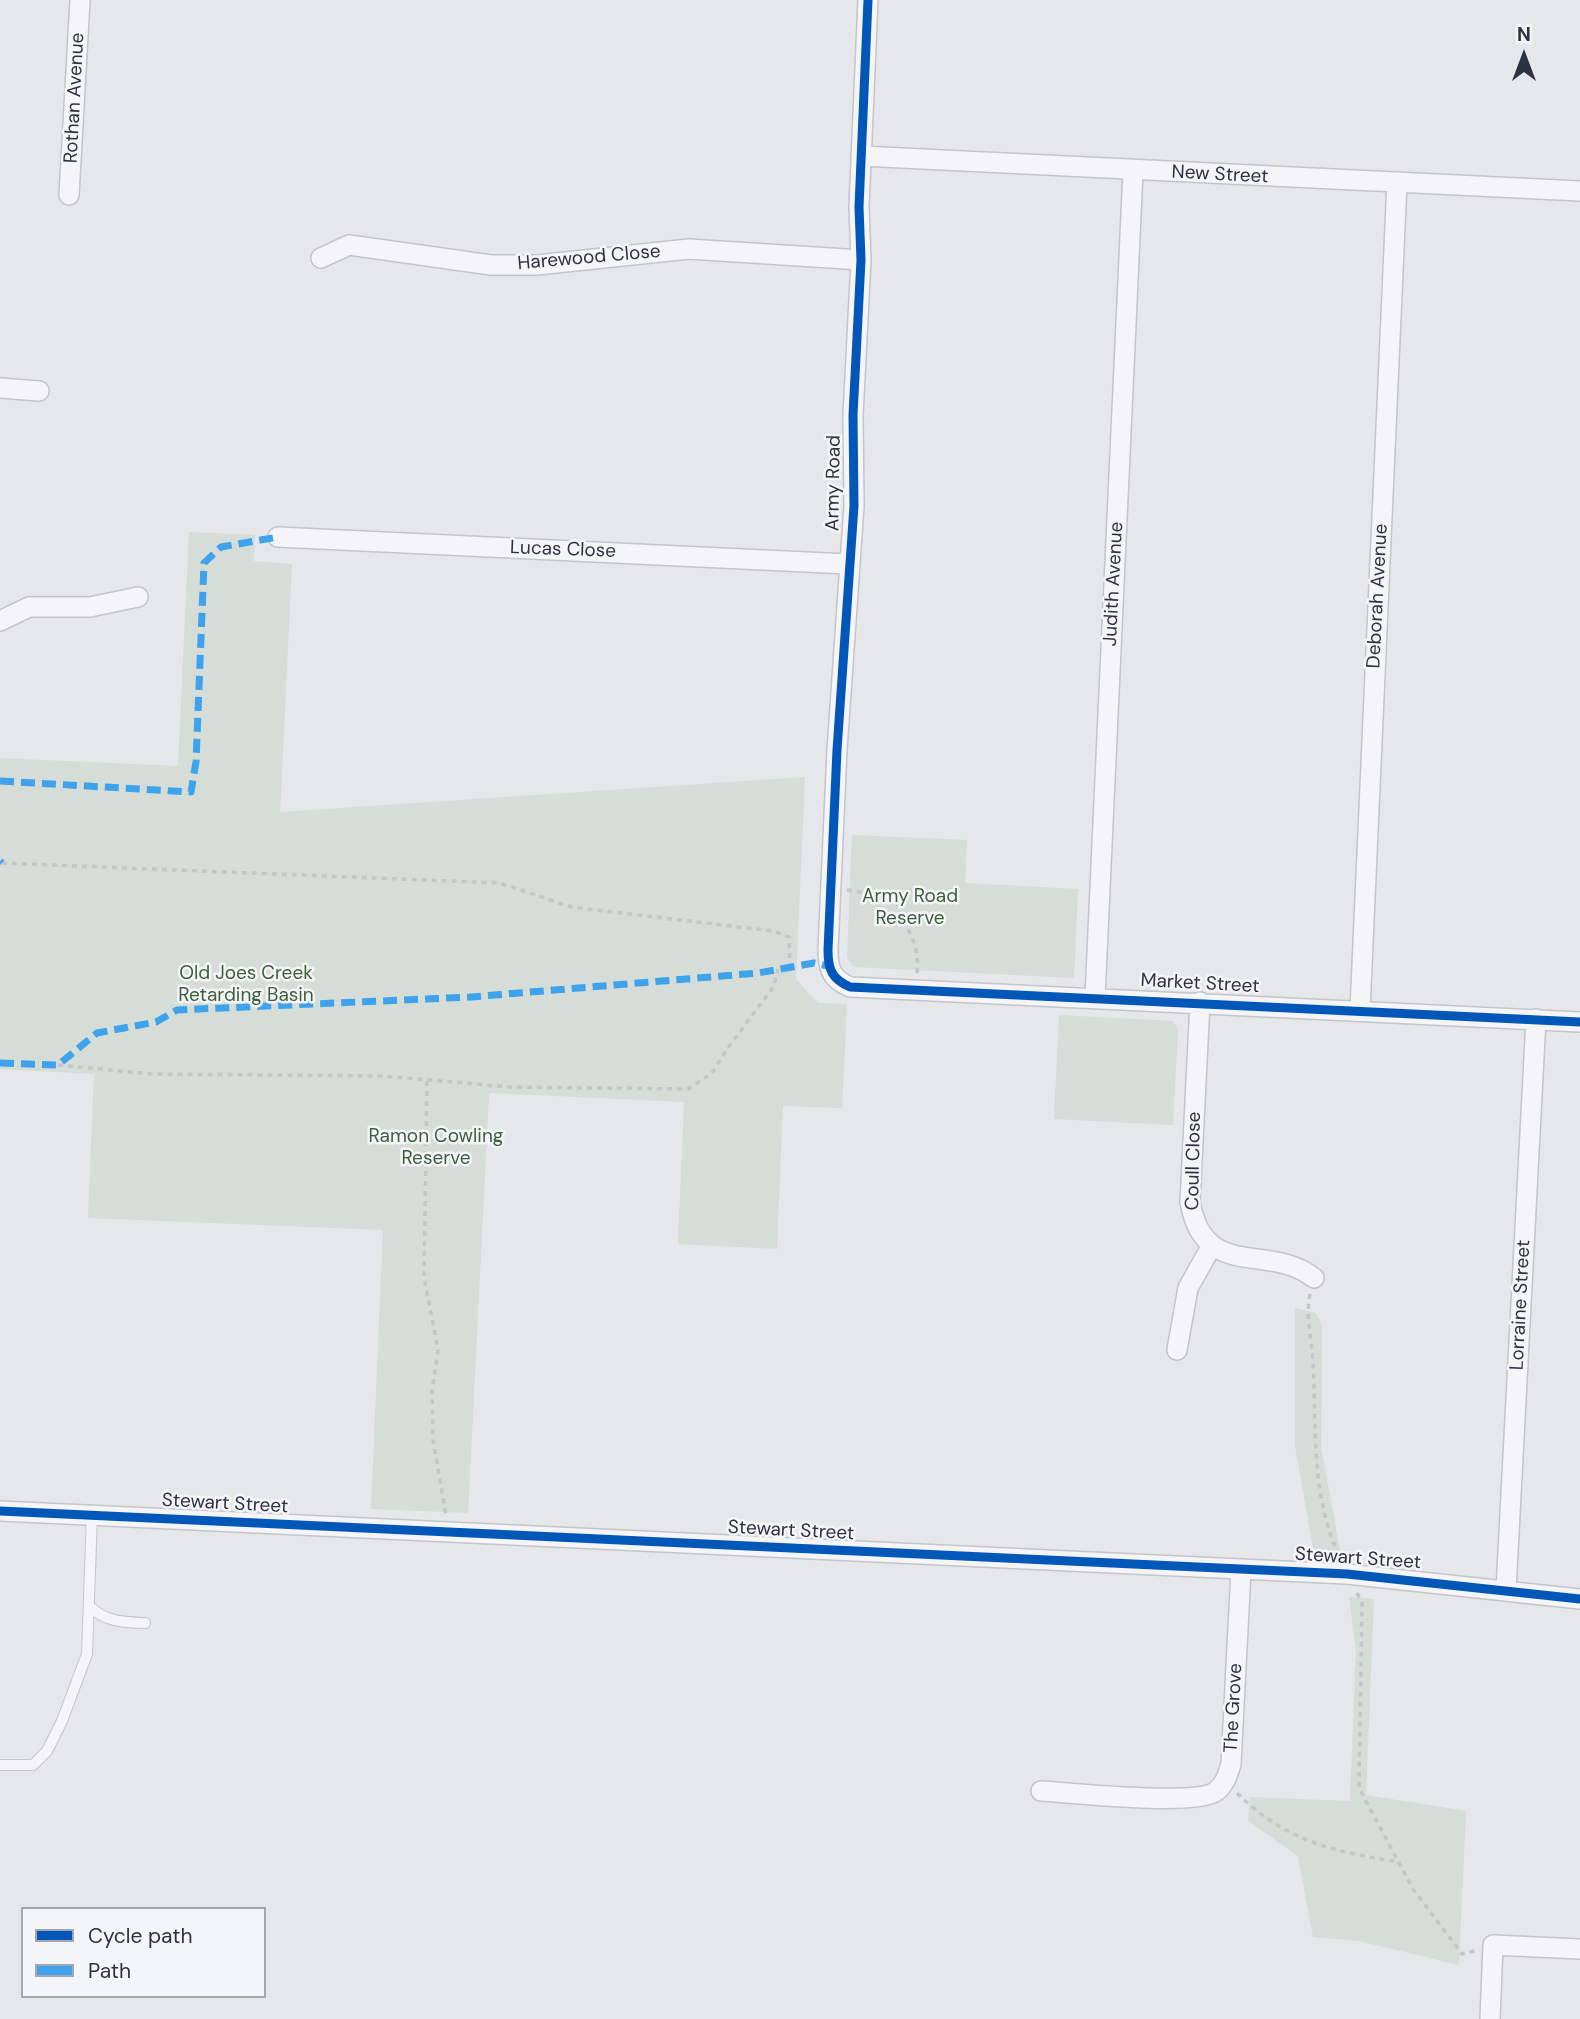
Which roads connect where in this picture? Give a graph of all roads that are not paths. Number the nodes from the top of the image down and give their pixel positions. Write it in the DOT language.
graph roads {
  1 [pos="80,0"];
  2 [pos="869,0"];
  3 [pos="860,156"];
  4 [pos="1133,171"];
  5 [pos="1397,182"];
  6 [pos="1580,191"];
  7 [pos="69,195"];
  8 [pos="321,258"];
  9 [pos="861,260"];
  10 [pos="0,388"];
  11 [pos="38,391"];
  12 [pos="278,537"];
  13 [pos="848,564"];
  14 [pos="138,597"];
  15 [pos="0,621"];
  16 [pos="828,966"];
  17 [pos="1095,997"];
  18 [pos="1200,1002"];
  19 [pos="1360,1010"];
  20 [pos="1536,1019"];
  21 [pos="1580,1021"];
  22 [pos="1211,1247"];
  23 [pos="1314,1278"];
  24 [pos="1177,1350"];
  25 [pos="0,1511"];
  26 [pos="92,1515"];
  27 [pos="1241,1570"];
  28 [pos="1506,1590"];
  29 [pos="1580,1599"];
  30 [pos="89,1606"];
  31 [pos="145,1623"];
  32 [pos="0,1765"];
  33 [pos="1041,1791"];
  34 [pos="1580,1949"];
  35 [pos="1490,2019"];
  1 -- 7 [label="street, Rothan Avenue"];
  2 -- 3 [label="street, Army Road"];
  3 -- 4 [label="street, New Street"];
  3 -- 9 [label="street, Army Road"];
  4 -- 5 [label="street, New Street"];
  4 -- 17 [label="street, Judith Avenue"];
  5 -- 6 [label="street, New Street"];
  5 -- 19 [label="street, Deborah Avenue"];
  8 -- 9 [label="street, Harewood Close"];
  9 -- 13 [label="street, Army Road"];
  10 -- 11 [label="street"];
  12 -- 13 [label="street, Lucas Close"];
  13 -- 16 [label="street, Army Road"];
  14 -- 15 [label="street"];
  16 -- 17 [label="street, Market Street"];
  17 -- 18 [label="street, Market Street"];
  18 -- 19 [label="street, Market Street"];
  18 -- 22 [label="street, Coull Close"];
  19 -- 20 [label="street, Market Street"];
  20 -- 21 [label="street, Market Street"];
  20 -- 28 [label="street, Lorraine Street"];
  22 -- 23 [label="street"];
  22 -- 24 [label="street"];
  25 -- 26 [label="street, Stewart Street"];
  26 -- 27 [label="street, Stewart Street"];
  26 -- 30 [label="lane"];
  27 -- 28 [label="street, Stewart Street"];
  27 -- 33 [label="street, The Grove"];
  28 -- 29 [label="street, Stewart Street"];
  30 -- 31 [label="lane"];
  30 -- 32 [label="lane"];
  34 -- 35 [label="street"];
}
